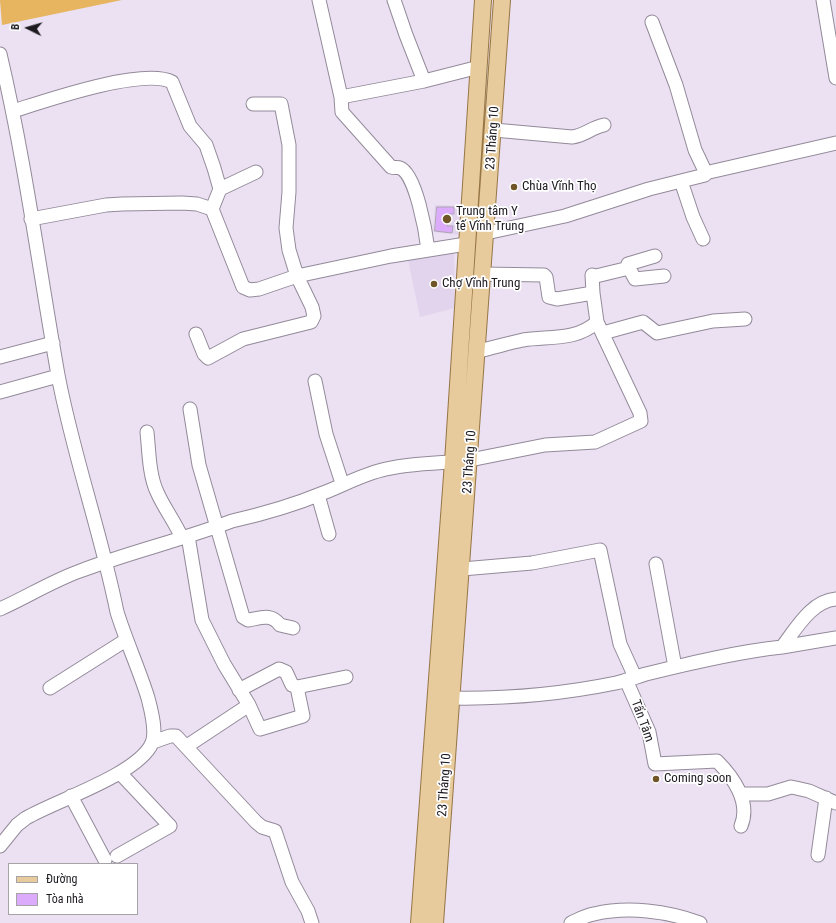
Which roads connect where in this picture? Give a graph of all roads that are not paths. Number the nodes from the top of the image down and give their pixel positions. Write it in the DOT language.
graph roads {
  1 [pos="319,0"];
  2 [pos="394,0"];
  3 [pos="483,0"];
  4 [pos="502,0"];
  5 [pos="823,0"];
  6 [pos="652,22"];
  7 [pos="0,54"];
  8 [pos="479,67"];
  9 [pos="836,78"];
  10 [pos="424,81"];
  11 [pos="341,97"];
  12 [pos="477,99"];
  13 [pos="496,101"];
  14 [pos="253,104"];
  15 [pos="12,110"];
  16 [pos="604,125"];
  17 [pos="494,130"];
  18 [pos="836,143"];
  19 [pos="256,172"];
  20 [pos="705,173"];
  21 [pos="681,181"];
  22 [pos="220,189"];
  23 [pos="212,209"];
  24 [pos="31,219"];
  25 [pos="486,233"];
  26 [pos="703,239"];
  27 [pos="466,244"];
  28 [pos="428,250"];
  29 [pos="655,256"];
  30 [pos="629,268"];
  31 [pos="483,274"];
  32 [pos="297,276"];
  33 [pos="664,276"];
  34 [pos="593,293"];
  35 [pos="745,319"];
  36 [pos="600,327"];
  37 [pos="196,334"];
  38 [pos="53,344"];
  39 [pos="478,351"];
  40 [pos="0,357"];
  41 [pos="58,376"];
  42 [pos="315,381"];
  43 [pos="0,392"];
  44 [pos="190,409"];
  45 [pos="147,432"];
  46 [pos="470,460"];
  47 [pos="453,462"];
  48 [pos="342,483"];
  49 [pos="318,495"];
  50 [pos="216,527"];
  51 [pos="329,534"];
  52 [pos="185,537"];
  53 [pos="105,562"];
  54 [pos="656,564"];
  55 [pos="462,569"];
  56 [pos="836,599"];
  57 [pos="0,609"];
  58 [pos="293,628"];
  59 [pos="836,638"];
  60 [pos="126,640"];
  61 [pos="782,647"];
  62 [pos="675,667"];
  63 [pos="346,677"];
  64 [pos="630,679"];
  65 [pos="297,687"];
  66 [pos="50,688"];
  67 [pos="239,690"];
  68 [pos="451,698"];
  69 [pos="249,704"];
  70 [pos="152,742"];
  71 [pos="187,746"];
  72 [pos="120,774"];
  73 [pos="741,794"];
  74 [pos="71,796"];
  75 [pos="831,801"];
  76 [pos="741,826"];
  77 [pos="0,846"];
  78 [pos="818,855"];
  79 [pos="312,923"];
  80 [pos="419,923"];
  81 [pos="435,923"];
  82 [pos="571,923"];
  83 [pos="700,923"];
  1 -- 11 [label="street"];
  2 -- 10 [label="street"];
  3 -- 8 [label="main road, 23 Tháng 10"];
  4 -- 13 [label="main road, 23 Tháng 10"];
  5 -- 9 [label="street"];
  6 -- 20 [label="street"];
  7 -- 15 [label="street"];
  8 -- 10 [label="street"];
  8 -- 12 [label="main road, 23 Tháng 10"];
  10 -- 11 [label="street"];
  11 -- 28 [label="street"];
  12 -- 13 [label="main road"];
  12 -- 27 [label="main road, 23 Tháng 10"];
  13 -- 17 [label="main road, 23 Tháng 10"];
  14 -- 32 [label="street"];
  15 -- 22 [label="street"];
  15 -- 24 [label="street"];
  16 -- 17 [label="street"];
  17 -- 25 [label="main road, 23 Tháng 10"];
  18 -- 20 [label="street"];
  19 -- 22 [label="street"];
  20 -- 21 [label="street"];
  21 -- 25 [label="street"];
  21 -- 26 [label="street"];
  22 -- 23 [label="street"];
  23 -- 24 [label="street"];
  23 -- 32 [label="street"];
  24 -- 38 [label="street"];
  25 -- 31 [label="main road, 23 Tháng 10"];
  27 -- 28 [label="street"];
  27 -- 47 [label="main road, 23 Tháng 10"];
  28 -- 32 [label="street"];
  29 -- 30 [label="street"];
  30 -- 33 [label="street"];
  30 -- 34 [label="street"];
  31 -- 34 [label="street"];
  31 -- 39 [label="main road, 23 Tháng 10"];
  32 -- 37 [label="street"];
  34 -- 36 [label="street"];
  35 -- 36 [label="street"];
  36 -- 39 [label="street"];
  36 -- 46 [label="street"];
  38 -- 40 [label="street"];
  38 -- 41 [label="street"];
  39 -- 46 [label="main road, 23 Tháng 10"];
  41 -- 43 [label="street"];
  41 -- 53 [label="street"];
  42 -- 48 [label="street"];
  44 -- 50 [label="street"];
  45 -- 52 [label="street"];
  46 -- 47 [label="main road"];
  46 -- 55 [label="main road, 23 Tháng 10"];
  47 -- 48 [label="street"];
  47 -- 80 [label="main road, 23 Tháng 10"];
  48 -- 49 [label="street"];
  49 -- 50 [label="street"];
  49 -- 51 [label="street"];
  50 -- 52 [label="street"];
  50 -- 58 [label="street"];
  52 -- 53 [label="street"];
  52 -- 67 [label="street"];
  53 -- 57 [label="street"];
  53 -- 60 [label="street"];
  54 -- 62 [label="street"];
  55 -- 64 [label="street, Tấn Tâm"];
  55 -- 68 [label="main road, 23 Tháng 10"];
  56 -- 61 [label="street"];
  59 -- 61 [label="street"];
  60 -- 66 [label="street"];
  60 -- 70 [label="street"];
  61 -- 62 [label="street"];
  62 -- 64 [label="street"];
  63 -- 65 [label="street"];
  64 -- 68 [label="street"];
  64 -- 73 [label="street, Tấn Tâm"];
  65 -- 67 [label="street"];
  65 -- 69 [label="street"];
  67 -- 69 [label="street"];
  68 -- 81 [label="main road, 23 Tháng 10"];
  69 -- 71 [label="street"];
  70 -- 71 [label="street"];
  70 -- 72 [label="street"];
  71 -- 79 [label="street"];
  72 -- 74 [label="street"];
  72 -- 74 [label="street"];
  73 -- 75 [label="street"];
  73 -- 76 [label="street"];
  74 -- 77 [label="street"];
  75 -- 78 [label="street"];
  82 -- 83 [label="street"];
}
